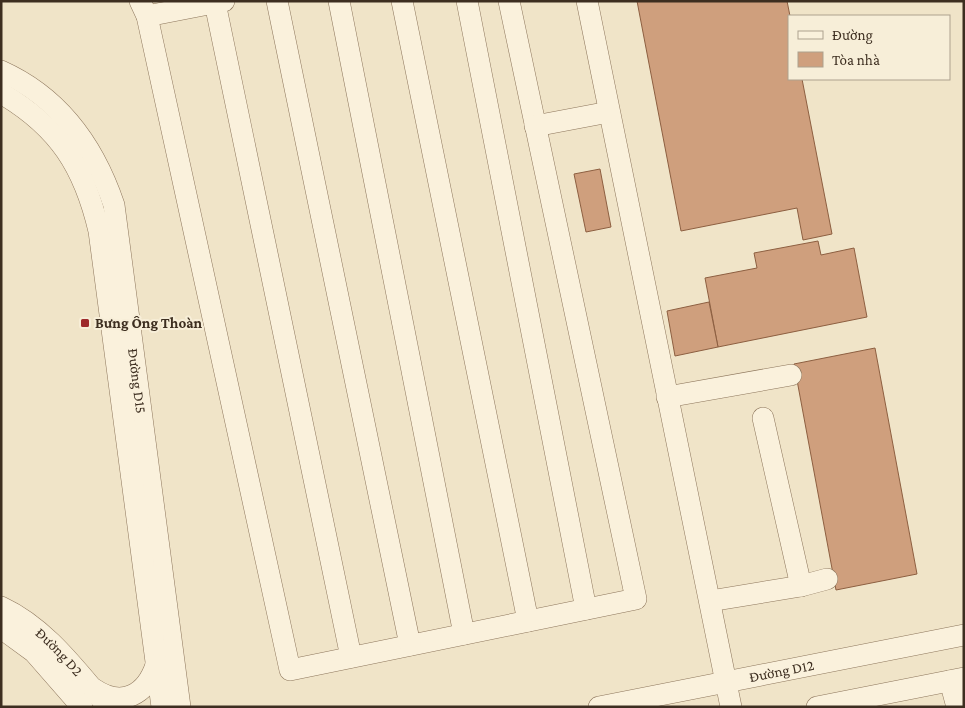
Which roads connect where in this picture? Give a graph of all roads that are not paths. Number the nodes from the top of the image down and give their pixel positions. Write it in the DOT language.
graph roads {
  1 [pos="277,1"];
  2 [pos="339,1"];
  3 [pos="402,1"];
  4 [pos="466,1"];
  5 [pos="509,1"];
  6 [pos="587,1"];
  7 [pos="220,2"];
  8 [pos="143,8"];
  9 [pos="1,71"];
  10 [pos="1,93"];
  11 [pos="609,112"];
  12 [pos="535,126"];
  13 [pos="790,375"];
  14 [pos="667,397"];
  15 [pos="764,418"];
  16 [pos="827,579"];
  17 [pos="801,586"];
  18 [pos="710,601"];
  19 [pos="1,607"];
  20 [pos="586,609"];
  21 [pos="528,621"];
  22 [pos="1,628"];
  23 [pos="464,634"];
  24 [pos="964,635"];
  25 [pos="410,645"];
  26 [pos="351,657"];
  27 [pos="156,665"];
  28 [pos="957,679"];
  29 [pos="727,683"];
  30 [pos="89,686"];
  31 [pos="82,707"];
  32 [pos="108,707"];
  33 [pos="162,707"];
  34 [pos="180,707"];
  35 [pos="599,707"];
  36 [pos="731,707"];
  37 [pos="817,707"];
  38 [pos="957,707"];
  1 -- 25 [label="street"];
  2 -- 23 [label="street"];
  3 -- 21 [label="street"];
  4 -- 20 [label="street"];
  5 -- 12 [label="street"];
  6 -- 11 [label="street"];
  7 -- 8 [label="street"];
  7 -- 26 [label="street"];
  8 -- 26 [label="street"];
  9 -- 34 [label="street, Đường D15"];
  10 -- 27 [label="street, Đường D15"];
  11 -- 12 [label="street"];
  11 -- 14 [label="street"];
  12 -- 20 [label="street"];
  13 -- 14 [label="street"];
  14 -- 18 [label="street"];
  15 -- 17 [label="street"];
  16 -- 17 [label="street"];
  17 -- 18 [label="street"];
  18 -- 29 [label="street"];
  19 -- 30 [label="street, Đường D2"];
  20 -- 21 [label="street"];
  21 -- 23 [label="street"];
  22 -- 31 [label="street, Đường D2"];
  23 -- 25 [label="street"];
  24 -- 29 [label="street, Đường D12"];
  25 -- 26 [label="street"];
  27 -- 30 [label="street"];
  27 -- 33 [label="street, Đường D15"];
  28 -- 37 [label="street"];
  28 -- 38 [label="street"];
  29 -- 35 [label="street, Đường D12"];
  29 -- 36 [label="street"];
  30 -- 32 [label="street, Đường D2"];
}
